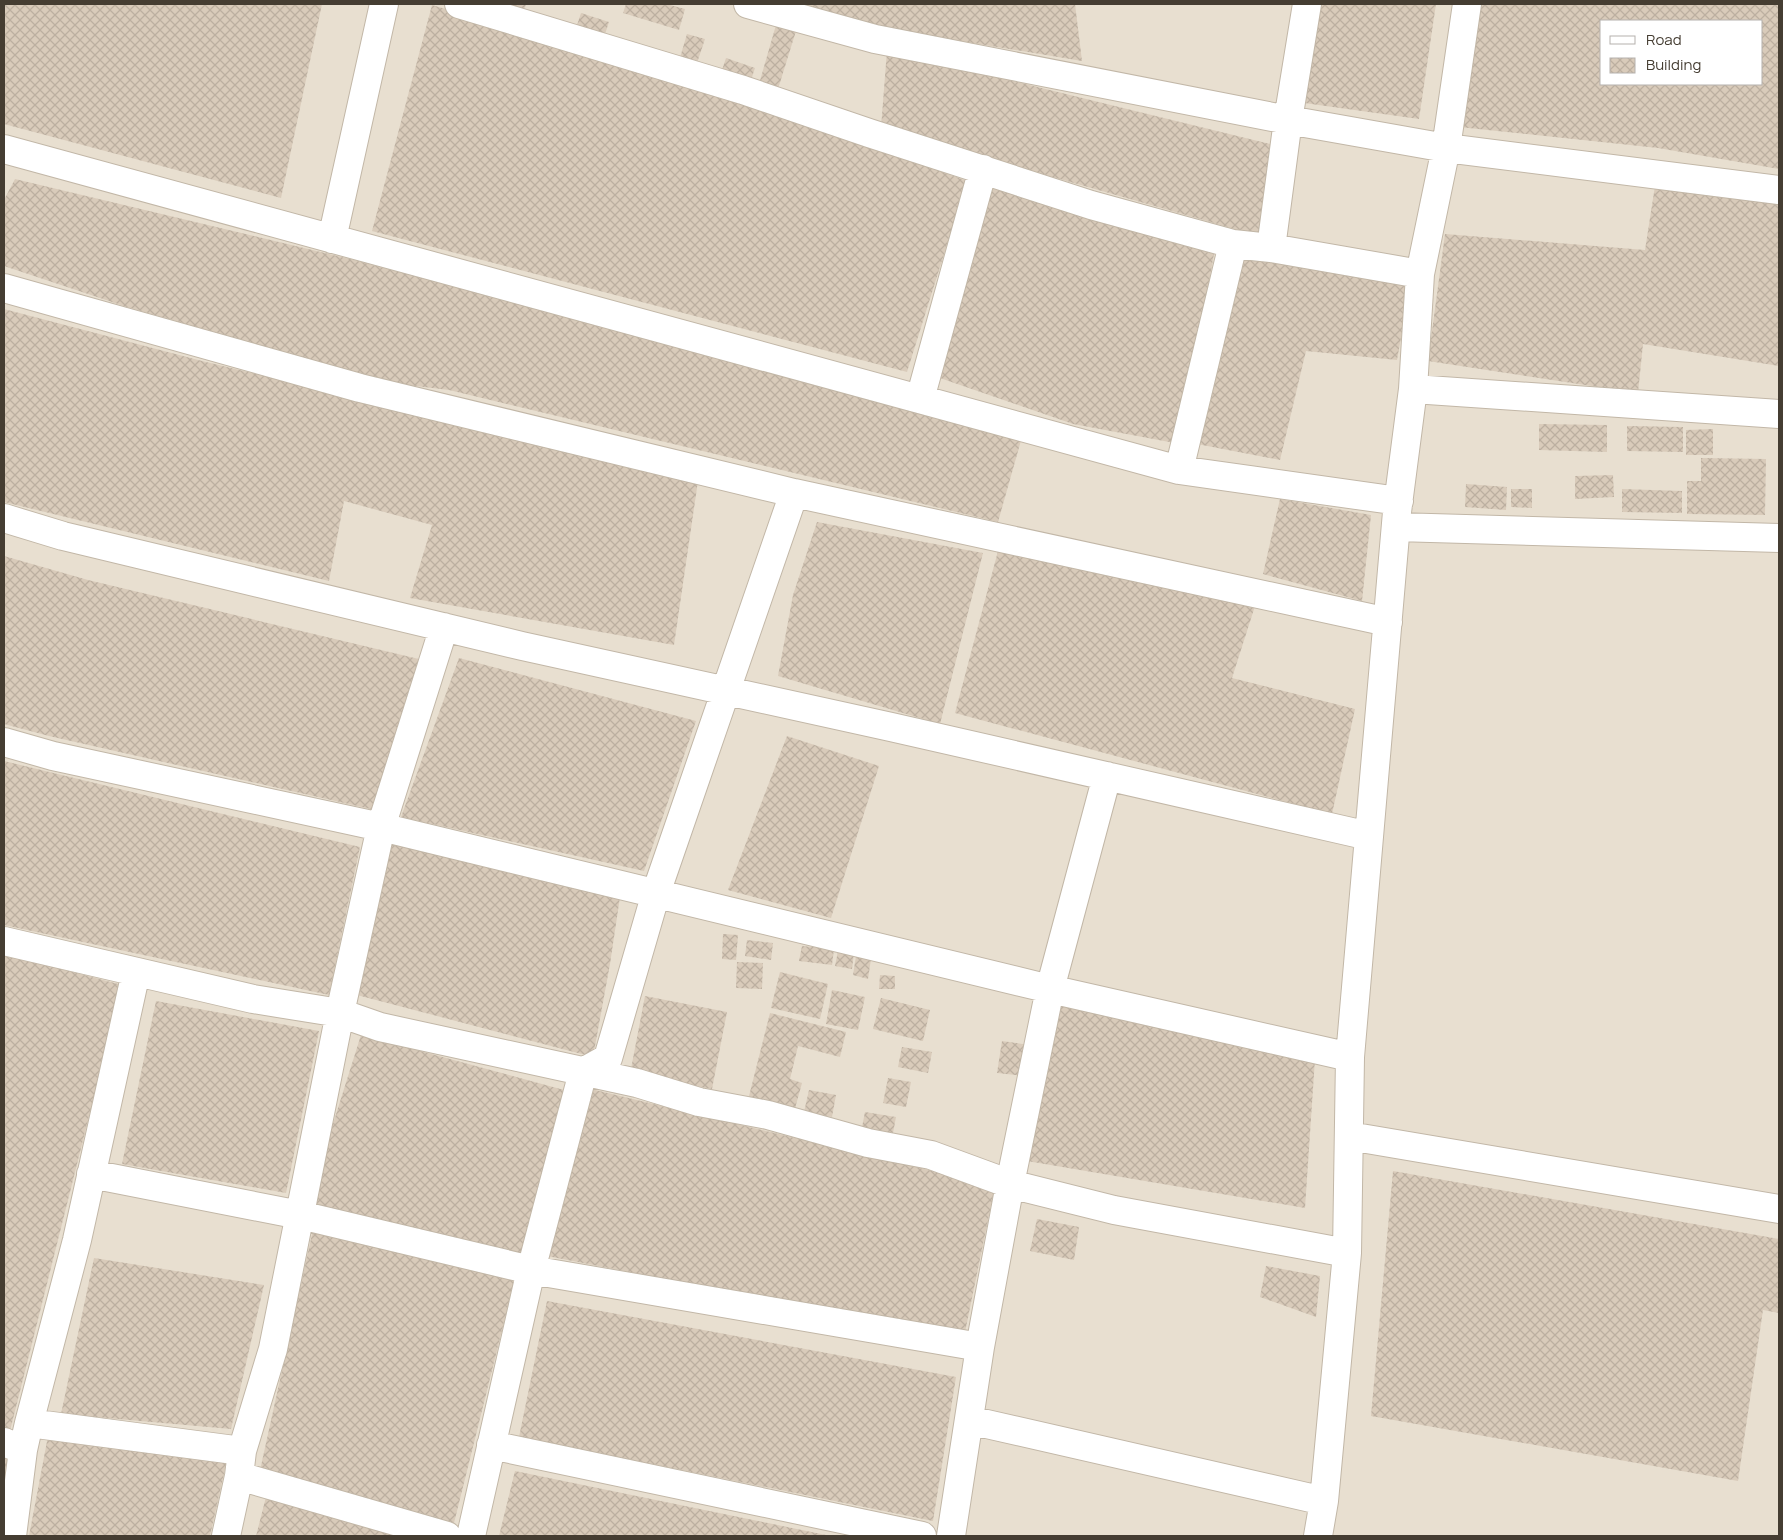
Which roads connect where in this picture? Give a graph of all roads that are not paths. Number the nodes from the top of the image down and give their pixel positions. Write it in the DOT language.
graph roads {
  1 [pos="384,4"];
  2 [pos="748,4"];
  3 [pos="1307,4"];
  4 [pos="1467,4"];
  5 [pos="472,6"];
  6 [pos="1288,120"];
  7 [pos="1446,148"];
  8 [pos="4,149"];
  9 [pos="983,169"];
  10 [pos="1779,190"];
  11 [pos="332,239"];
  12 [pos="1233,244"];
  13 [pos="1271,248"];
  14 [pos="1420,274"];
  15 [pos="4,288"];
  16 [pos="1413,389"];
  17 [pos="920,399"];
  18 [pos="1779,414"];
  19 [pos="1179,470"];
  20 [pos="794,493"];
  21 [pos="1399,500"];
  22 [pos="4,518"];
  23 [pos="1396,527"];
  24 [pos="1779,538"];
  25 [pos="1388,622"];
  26 [pos="444,628"];
  27 [pos="727,691"];
  28 [pos="4,742"];
  29 [pos="1107,776"];
  30 [pos="381,828"];
  31 [pos="1369,836"];
  32 [pos="656,893"];
  33 [pos="4,941"];
  34 [pos="136,972"];
  35 [pos="1050,989"];
  36 [pos="340,1013"];
  37 [pos="1350,1057"];
  38 [pos="583,1072"];
  39 [pos="1349,1136"];
  40 [pos="91,1174"];
  41 [pos="1010,1184"];
  42 [pos="1779,1209"];
  43 [pos="300,1215"];
  44 [pos="1347,1253"];
  45 [pos="531,1270"];
  46 [pos="980,1347"];
  47 [pos="969,1420"];
  48 [pos="29,1422"];
  49 [pos="13,1446"];
  50 [pos="492,1446"];
  51 [pos="240,1464"];
  52 [pos="1324,1501"];
  53 [pos="12,1536"];
  54 [pos="226,1536"];
  55 [pos="447,1536"];
  56 [pos="471,1536"];
  57 [pos="922,1536"];
  58 [pos="951,1536"];
  59 [pos="1318,1536"];
  1 -- 11 [label="street"];
  2 -- 6 [label="street"];
  3 -- 6 [label="street"];
  4 -- 7 [label="street"];
  5 -- 9 [label="street"];
  6 -- 7 [label="street"];
  6 -- 13 [label="street"];
  7 -- 10 [label="street"];
  7 -- 14 [label="street"];
  8 -- 11 [label="street"];
  9 -- 12 [label="street"];
  9 -- 17 [label="street"];
  11 -- 17 [label="street"];
  12 -- 13 [label="street"];
  12 -- 19 [label="street"];
  13 -- 14 [label="street"];
  14 -- 16 [label="street"];
  15 -- 20 [label="street"];
  16 -- 18 [label="street"];
  16 -- 21 [label="street"];
  17 -- 19 [label="street"];
  19 -- 21 [label="street"];
  20 -- 25 [label="street"];
  20 -- 27 [label="street"];
  21 -- 23 [label="street"];
  22 -- 26 [label="street"];
  23 -- 24 [label="street"];
  23 -- 25 [label="street"];
  25 -- 31 [label="street"];
  26 -- 27 [label="street"];
  26 -- 30 [label="street"];
  27 -- 29 [label="street"];
  27 -- 32 [label="street"];
  28 -- 30 [label="street"];
  29 -- 31 [label="street"];
  29 -- 35 [label="street"];
  30 -- 32 [label="street"];
  30 -- 36 [label="street"];
  31 -- 37 [label="street"];
  32 -- 35 [label="street"];
  32 -- 38 [label="street"];
  33 -- 34 [label="street"];
  34 -- 36 [label="street"];
  34 -- 40 [label="street"];
  35 -- 37 [label="street"];
  35 -- 41 [label="street"];
  36 -- 38 [label="street"];
  36 -- 43 [label="street"];
  37 -- 39 [label="street"];
  38 -- 41 [label="street"];
  38 -- 45 [label="street"];
  39 -- 42 [label="street"];
  39 -- 44 [label="street"];
  40 -- 43 [label="street"];
  40 -- 48 [label="street"];
  41 -- 44 [label="street"];
  41 -- 46 [label="street"];
  43 -- 45 [label="street"];
  43 -- 51 [label="street"];
  44 -- 52 [label="street"];
  45 -- 46 [label="street"];
  45 -- 50 [label="street"];
  46 -- 47 [label="street"];
  47 -- 52 [label="street"];
  47 -- 58 [label="street"];
  48 -- 49 [label="street"];
  48 -- 51 [label="street"];
  49 -- 53 [label="street"];
  50 -- 56 [label="street"];
  50 -- 57 [label="street"];
  51 -- 54 [label="street"];
  51 -- 55 [label="street"];
  52 -- 59 [label="street"];
}
